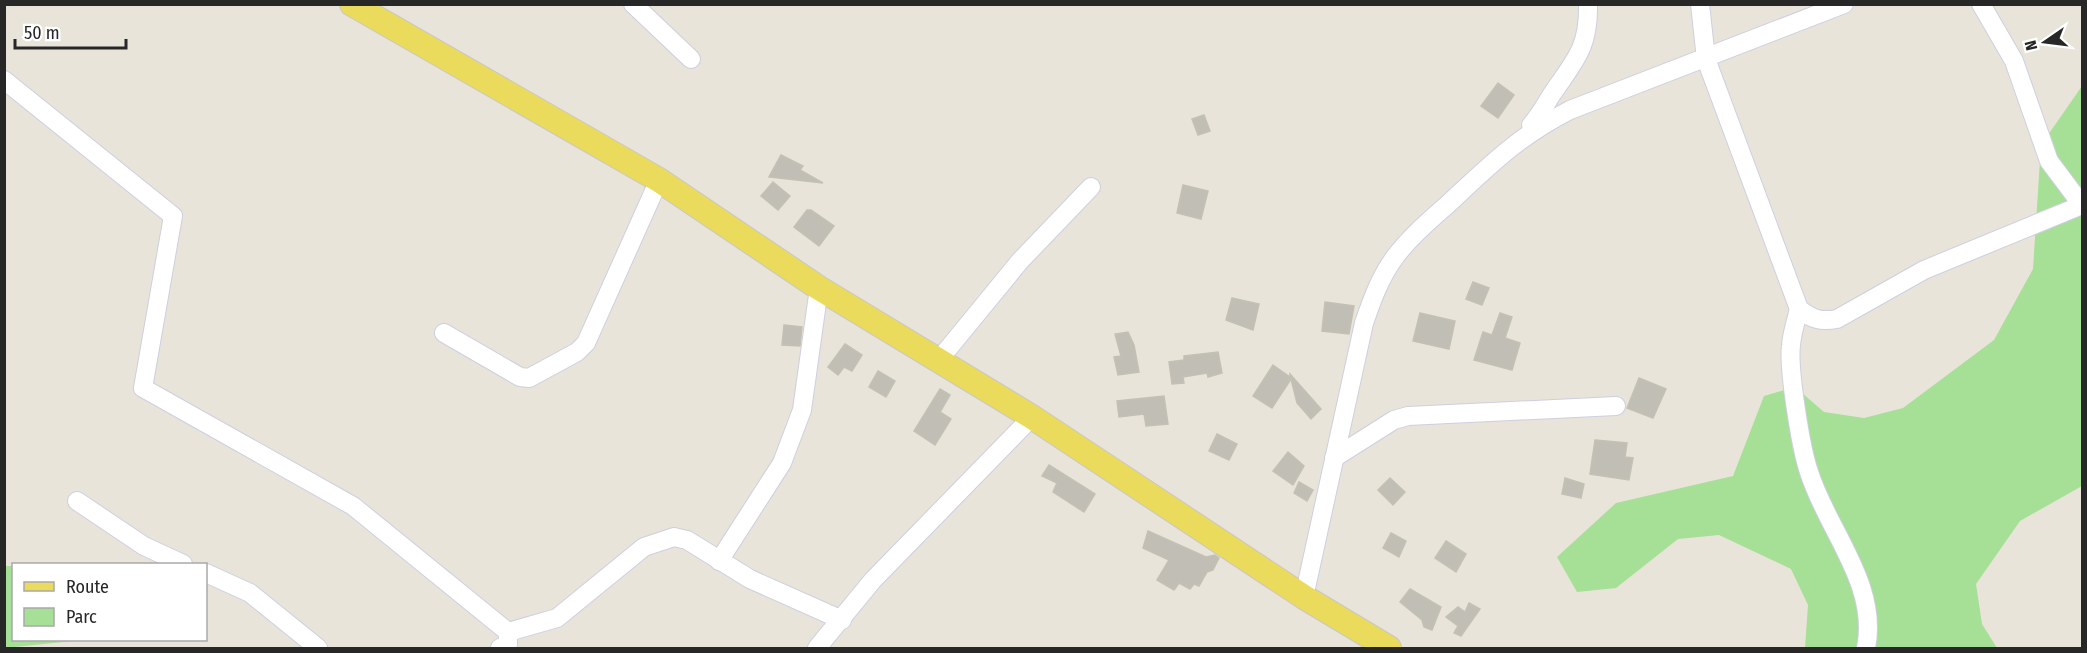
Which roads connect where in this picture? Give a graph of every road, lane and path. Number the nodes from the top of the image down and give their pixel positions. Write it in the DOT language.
graph roads {
  1 [pos="633,4"];
  2 [pos="1588,4"];
  3 [pos="1700,4"];
  4 [pos="1844,4"];
  5 [pos="1982,4"];
  6 [pos="363,8"];
  7 [pos="691,59"];
  8 [pos="1706,59"];
  9 [pos="4,80"];
  10 [pos="1513,143"];
  11 [pos="659,180"];
  12 [pos="1091,187"];
  13 [pos="2082,205"];
  14 [pos="819,288"];
  15 [pos="1799,309"];
  16 [pos="444,333"];
  17 [pos="938,361"];
  18 [pos="1616,406"];
  19 [pos="1032,417"];
  20 [pos="1334,458"];
  21 [pos="77,501"];
  22 [pos="719,561"];
  23 [pos="181,563"];
  24 [pos="207,573"];
  25 [pos="1304,597"];
  26 [pos="842,620"];
  27 [pos="508,632"];
  28 [pos="318,648"];
  29 [pos="500,648"];
  30 [pos="817,648"];
  31 [pos="1389,648"];
  32 [pos="1866,648"];
  1 -- 7 [label="street"];
  2 -- 10 [label="street"];
  3 -- 8 [label="street"];
  4 -- 8 [label="street"];
  5 -- 13 [label="street"];
  6 -- 11 [label="main road"];
  8 -- 10 [label="street"];
  8 -- 15 [label="street"];
  9 -- 27 [label="street"];
  10 -- 20 [label="street"];
  11 -- 14 [label="main road"];
  11 -- 16 [label="street"];
  12 -- 17 [label="street"];
  13 -- 15 [label="street"];
  14 -- 17 [label="main road"];
  14 -- 22 [label="street"];
  15 -- 32 [label="street"];
  17 -- 19 [label="main road"];
  18 -- 20 [label="street"];
  19 -- 25 [label="main road"];
  19 -- 26 [label="street"];
  20 -- 25 [label="street"];
  21 -- 23 [label="street"];
  22 -- 26 [label="street"];
  22 -- 27 [label="street"];
  24 -- 28 [label="street"];
  25 -- 31 [label="main road"];
  26 -- 30 [label="street"];
  27 -- 29 [label="street"];
}
